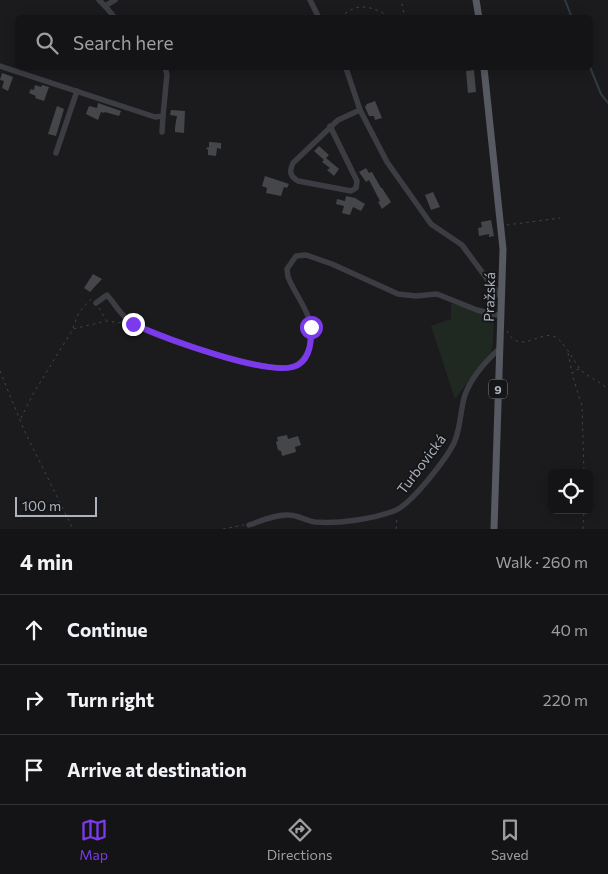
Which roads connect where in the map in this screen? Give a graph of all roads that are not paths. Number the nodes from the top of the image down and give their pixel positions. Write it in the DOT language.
graph roads {
  1 [pos="99,0"];
  2 [pos="114,0"];
  3 [pos="310,0"];
  4 [pos="476,0"];
  5 [pos="105,6"];
  6 [pos="112,15"];
  7 [pos="318,15"];
  8 [pos="478,15"];
  9 [pos="0,66"];
  10 [pos="166,70"];
  11 [pos="347,70"];
  12 [pos="484,70"];
  13 [pos="78,91"];
  14 [pos="360,110"];
  15 [pos="162,116"];
  16 [pos="330,126"];
  17 [pos="162,132"];
  18 [pos="56,153"];
  19 [pos="502,299"];
  20 [pos="96,303"];
  21 [pos="501,316"];
  22 [pos="499,349"];
  23 [pos="249,525"];
  24 [pos="494,529"];
  1 -- 5 [label="street"];
  2 -- 5 [label="street"];
  3 -- 7 [label="street"];
  4 -- 8 [label="main road"];
  5 -- 6 [label="street"];
  9 -- 13 [label="street"];
  10 -- 15 [label="street"];
  11 -- 14 [label="street"];
  12 -- 19 [label="main road, Pražská / 9"];
  13 -- 15 [label="street"];
  13 -- 18 [label="street"];
  14 -- 16 [label="street"];
  14 -- 19 [label="street"];
  15 -- 17 [label="street"];
  16 -- 16 [label="street"];
  19 -- 21 [label="main road, Pražská / 9"];
  20 -- 21 [label="street"];
  21 -- 22 [label="main road, Pražská / 9"];
  22 -- 23 [label="street, Turbovická"];
  22 -- 24 [label="main road, Pražská / 9"];
}
